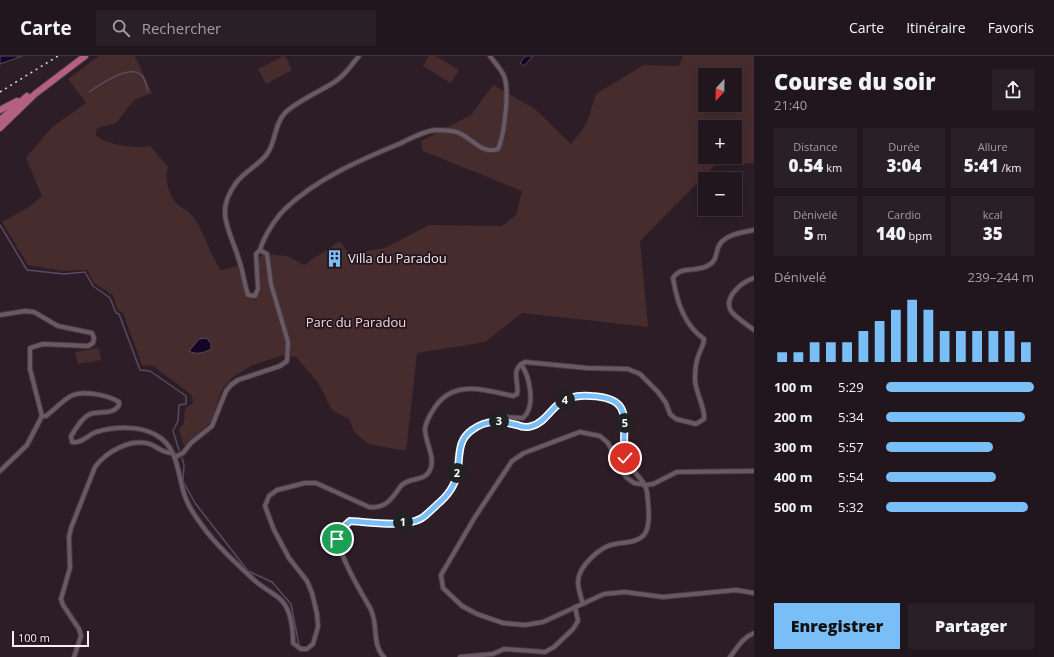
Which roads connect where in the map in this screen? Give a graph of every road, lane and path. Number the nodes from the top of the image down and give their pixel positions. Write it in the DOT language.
graph roads {
  1 [pos="79,56"];
  2 [pos="84,56"];
  3 [pos="359,56"];
  4 [pos="490,56"];
  5 [pos="60,71"];
  6 [pos="30,93"];
  7 [pos="0,110"];
  8 [pos="0,120"];
  9 [pos="0,128"];
  10 [pos="754,230"];
  11 [pos="260,250"];
  12 [pos="754,278"];
  13 [pos="0,315"];
  14 [pos="754,330"];
  15 [pos="521,364"];
  16 [pos="42,416"];
  17 [pos="502,421"];
  18 [pos="174,455"];
  19 [pos="0,471"];
  20 [pos="754,471"];
  21 [pos="646,485"];
  22 [pos="754,593"];
  23 [pos="583,604"];
  24 [pos="575,607"];
  25 [pos="754,633"];
  26 [pos="74,657"];
  27 [pos="384,657"];
  28 [pos="460,657"];
  29 [pos="730,657"];
  1 -- 5 [label="main road"];
  2 -- 5 [label="main road"];
  3 -- 11 [label="street"];
  4 -- 11 [label="street"];
  5 -- 6 [label="main road"];
  5 -- 9 [label="main road"];
  6 -- 7 [label="main road"];
  6 -- 8 [label="main road"];
  10 -- 15 [label="street"];
  11 -- 18 [label="street"];
  12 -- 14 [label="street"];
  13 -- 16 [label="street"];
  15 -- 17 [label="street"];
  15 -- 18 [label="street"];
  16 -- 18 [label="street"];
  16 -- 19 [label="street"];
  17 -- 21 [label="street"];
  17 -- 27 [label="street"];
  18 -- 26 [label="street"];
  20 -- 21 [label="street"];
  21 -- 23 [label="street"];
  21 -- 24 [label="street"];
  22 -- 23 [label="street"];
  23 -- 24 [label="street"];
  24 -- 28 [label="street"];
  25 -- 29 [label="street"];
}
